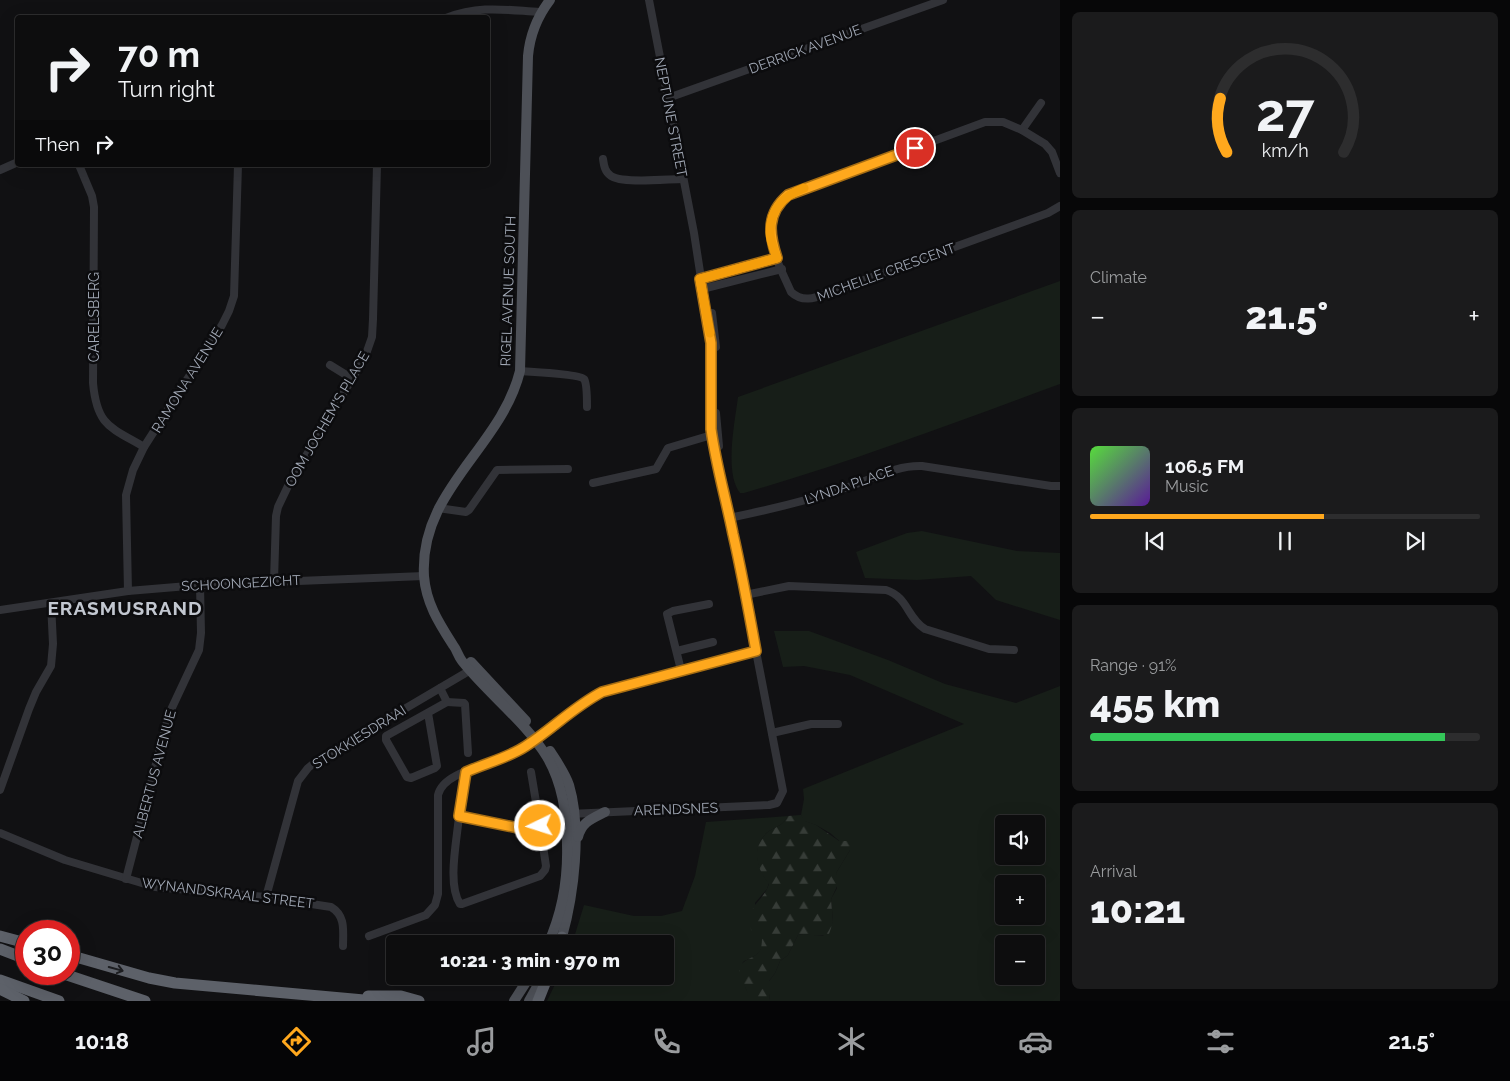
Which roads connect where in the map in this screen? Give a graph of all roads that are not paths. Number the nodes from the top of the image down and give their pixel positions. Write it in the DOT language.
graph roads {
  1 [pos="550,0"];
  2 [pos="649,0"];
  3 [pos="943,0"];
  4 [pos="540,12"];
  5 [pos="454,15"];
  6 [pos="668,98"];
  7 [pos="1041,103"];
  8 [pos="1022,130"];
  9 [pos="602,159"];
  10 [pos="15,163"];
  11 [pos="80,167"];
  12 [pos="238,167"];
  13 [pos="377,167"];
  14 [pos="0,170"];
  15 [pos="1060,173"];
  16 [pos="683,179"];
  17 [pos="1060,206"];
  18 [pos="777,258"];
  19 [pos="782,270"];
  20 [pos="703,278"];
  21 [pos="704,288"];
  22 [pos="330,365"];
  23 [pos="520,371"];
  24 [pos="351,378"];
  25 [pos="587,407"];
  26 [pos="715,435"];
  27 [pos="144,447"];
  28 [pos="568,469"];
  29 [pos="593,483"];
  30 [pos="1060,486"];
  31 [pos="438,508"];
  32 [pos="730,518"];
  33 [pos="424,576"];
  34 [pos="274,581"];
  35 [pos="200,585"];
  36 [pos="128,591"];
  37 [pos="746,594"];
  38 [pos="51,603"];
  39 [pos="709,604"];
  40 [pos="0,610"];
  41 [pos="713,642"];
  42 [pos="1014,650"];
  43 [pos="677,651"];
  44 [pos="756,651"];
  45 [pos="473,668"];
  46 [pos="681,670"];
  47 [pos="440,688"];
  48 [pos="447,702"];
  49 [pos="428,713"];
  50 [pos="838,724"];
  51 [pos="772,733"];
  52 [pos="537,738"];
  53 [pos="468,753"];
  54 [pos="466,772"];
  55 [pos="531,772"];
  56 [pos="0,790"];
  57 [pos="782,795"];
  58 [pos="605,812"];
  59 [pos="570,814"];
  60 [pos="459,816"];
  61 [pos="540,826"];
  62 [pos="0,833"];
  63 [pos="574,877"];
  64 [pos="126,879"];
  65 [pos="266,897"];
  66 [pos="551,935"];
  67 [pos="563,935"];
  68 [pos="0,936"];
  69 [pos="369,936"];
  70 [pos="15,940"];
  71 [pos="343,946"];
  72 [pos="0,949"];
  73 [pos="15,955"];
  74 [pos="80,959"];
  75 [pos="80,979"];
  76 [pos="0,980"];
  77 [pos="524,985"];
  78 [pos="538,985"];
  79 [pos="544,985"];
  80 [pos="0,988"];
  81 [pos="286,993"];
  82 [pos="24,1001"];
  83 [pos="59,1001"];
  84 [pos="145,1001"];
  85 [pos="375,1001"];
  86 [pos="419,1001"];
  87 [pos="514,1001"];
  88 [pos="529,1001"];
  89 [pos="538,1001"];
  1 -- 4 [label="main road, RIGEL AVENUE SOUTH"];
  2 -- 6 [label="street, NEPTUNE STREET"];
  3 -- 6 [label="street, DERRICK AVENUE"];
  4 -- 5 [label="street"];
  4 -- 23 [label="main road, RIGEL AVENUE SOUTH"];
  6 -- 16 [label="street, NEPTUNE STREET"];
  7 -- 8 [label="street"];
  8 -- 15 [label="street, MICHELLE CRESCENT"];
  8 -- 18 [label="street, MICHELLE CRESCENT"];
  9 -- 16 [label="street"];
  10 -- 14 [label="street"];
  11 -- 27 [label="street, CARELSBERG"];
  12 -- 27 [label="street, RAMONA AVENUE"];
  13 -- 24 [label="street, OOM JOCHEM'S PLACE"];
  16 -- 20 [label="street, NEPTUNE STREET"];
  17 -- 19 [label="street, MICHELLE CRESCENT"];
  18 -- 19 [label="street, MICHELLE CRESCENT"];
  18 -- 20 [label="street"];
  19 -- 21 [label="street"];
  20 -- 21 [label="street, NEPTUNE STREET"];
  21 -- 26 [label="street, NEPTUNE STREET"];
  22 -- 24 [label="street"];
  23 -- 25 [label="street"];
  23 -- 31 [label="main road, RIGEL AVENUE SOUTH"];
  24 -- 34 [label="street, OOM JOCHEM'S PLACE"];
  26 -- 29 [label="street"];
  26 -- 32 [label="street, NEPTUNE STREET"];
  27 -- 36 [label="street, RAMONA AVENUE"];
  28 -- 31 [label="street"];
  30 -- 32 [label="street, LYNDA PLACE"];
  31 -- 33 [label="main road, RIGEL AVENUE SOUTH"];
  32 -- 37 [label="street, NEPTUNE STREET"];
  33 -- 34 [label="street, SCHOONGEZICHT"];
  33 -- 45 [label="main road, RIGEL AVENUE SOUTH"];
  34 -- 35 [label="street, SCHOONGEZICHT"];
  35 -- 36 [label="street, SCHOONGEZICHT"];
  35 -- 64 [label="street, ALBERTUS AVENUE"];
  36 -- 38 [label="street, SCHOONGEZICHT"];
  37 -- 42 [label="street"];
  37 -- 44 [label="street, NEPTUNE STREET"];
  38 -- 40 [label="street, SCHOONGEZICHT"];
  38 -- 56 [label="street"];
  39 -- 43 [label="street"];
  41 -- 43 [label="street"];
  43 -- 46 [label="street"];
  44 -- 46 [label="street"];
  44 -- 51 [label="street, NEPTUNE STREET"];
  45 -- 47 [label="street, STOKKIESDRAAI"];
  45 -- 52 [label="main road, RIGEL AVENUE SOUTH"];
  46 -- 52 [label="street"];
  47 -- 48 [label="street"];
  47 -- 65 [label="street, STOKKIESDRAAI"];
  48 -- 49 [label="street"];
  48 -- 53 [label="street"];
  49 -- 49 [label="street"];
  50 -- 51 [label="street"];
  51 -- 57 [label="street, NEPTUNE STREET"];
  52 -- 54 [label="street"];
  52 -- 59 [label="main road, RIGEL AVENUE SOUTH"];
  54 -- 60 [label="street"];
  54 -- 69 [label="street"];
  55 -- 61 [label="street"];
  57 -- 58 [label="street, ARENDSNES"];
  58 -- 59 [label="street, ARENDSNES"];
  58 -- 63 [label="main road"];
  59 -- 63 [label="main road, RIGEL AVENUE SOUTH"];
  59 -- 66 [label="main road, RIGEL AVENUE SOUTH"];
  60 -- 61 [label="street"];
  60 -- 61 [label="street"];
  62 -- 64 [label="street, WYNANDSKRAAL STREET"];
  63 -- 67 [label="main road, RIGEL AVENUE SOUTH"];
  64 -- 65 [label="street, WYNANDSKRAAL STREET"];
  65 -- 71 [label="street, WYNANDSKRAAL STREET"];
  68 -- 70 [label="highway"];
  72 -- 73 [label="highway"];
  74 -- 81 [label="highway, one-way"];
  75 -- 84 [label="highway"];
  76 -- 83 [label="highway"];
  77 -- 87 [label="main road"];
  78 -- 88 [label="main road"];
  79 -- 89 [label="highway"];
  80 -- 82 [label="highway"];
  81 -- 85 [label="highway"];
  81 -- 86 [label="highway"];
}
